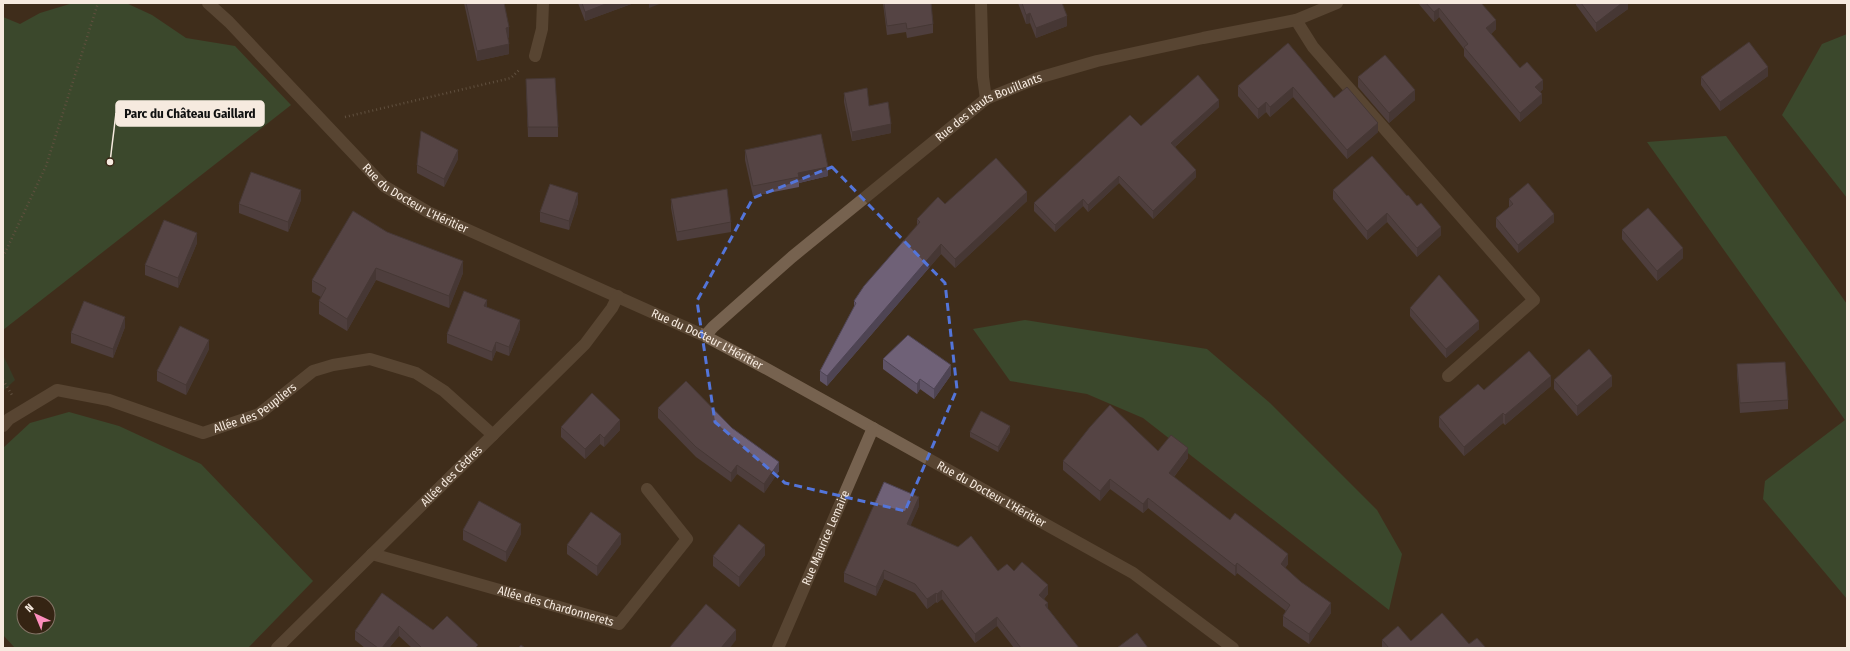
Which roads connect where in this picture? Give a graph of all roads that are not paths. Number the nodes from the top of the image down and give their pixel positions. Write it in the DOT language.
graph roads {
  1 [pos="208,3"];
  2 [pos="543,3"];
  3 [pos="981,3"];
  4 [pos="1337,3"];
  5 [pos="1296,20"];
  6 [pos="535,56"];
  7 [pos="986,99"];
  8 [pos="618,296"];
  9 [pos="704,336"];
  10 [pos="1448,376"];
  11 [pos="3,426"];
  12 [pos="873,428"];
  13 [pos="493,435"];
  14 [pos="647,489"];
  15 [pos="372,554"];
  16 [pos="277,648"];
  17 [pos="778,648"];
  18 [pos="1233,648"];
  1 -- 8 [label="street, Rue du Docteur L'Héritier"];
  2 -- 6 [label="street"];
  3 -- 7 [label="street"];
  4 -- 5 [label="street, Rue des Hauts Bouillants"];
  5 -- 7 [label="street, Rue des Hauts Bouillants"];
  5 -- 10 [label="street"];
  7 -- 9 [label="street, Rue des Hauts Bouillants"];
  8 -- 9 [label="street, Rue du Docteur L'Héritier"];
  8 -- 13 [label="street, Allée des Cèdres"];
  9 -- 12 [label="street, Rue du Docteur L'Héritier"];
  11 -- 13 [label="street, Allée des Peupliers"];
  12 -- 17 [label="street, Rue Maurice Lemaire"];
  12 -- 18 [label="street, Rue du Docteur L'Héritier"];
  13 -- 15 [label="street, Allée des Cèdres"];
  14 -- 15 [label="street, Allée des Chardonnerets"];
  15 -- 16 [label="street, Allée des Cèdres"];
}
